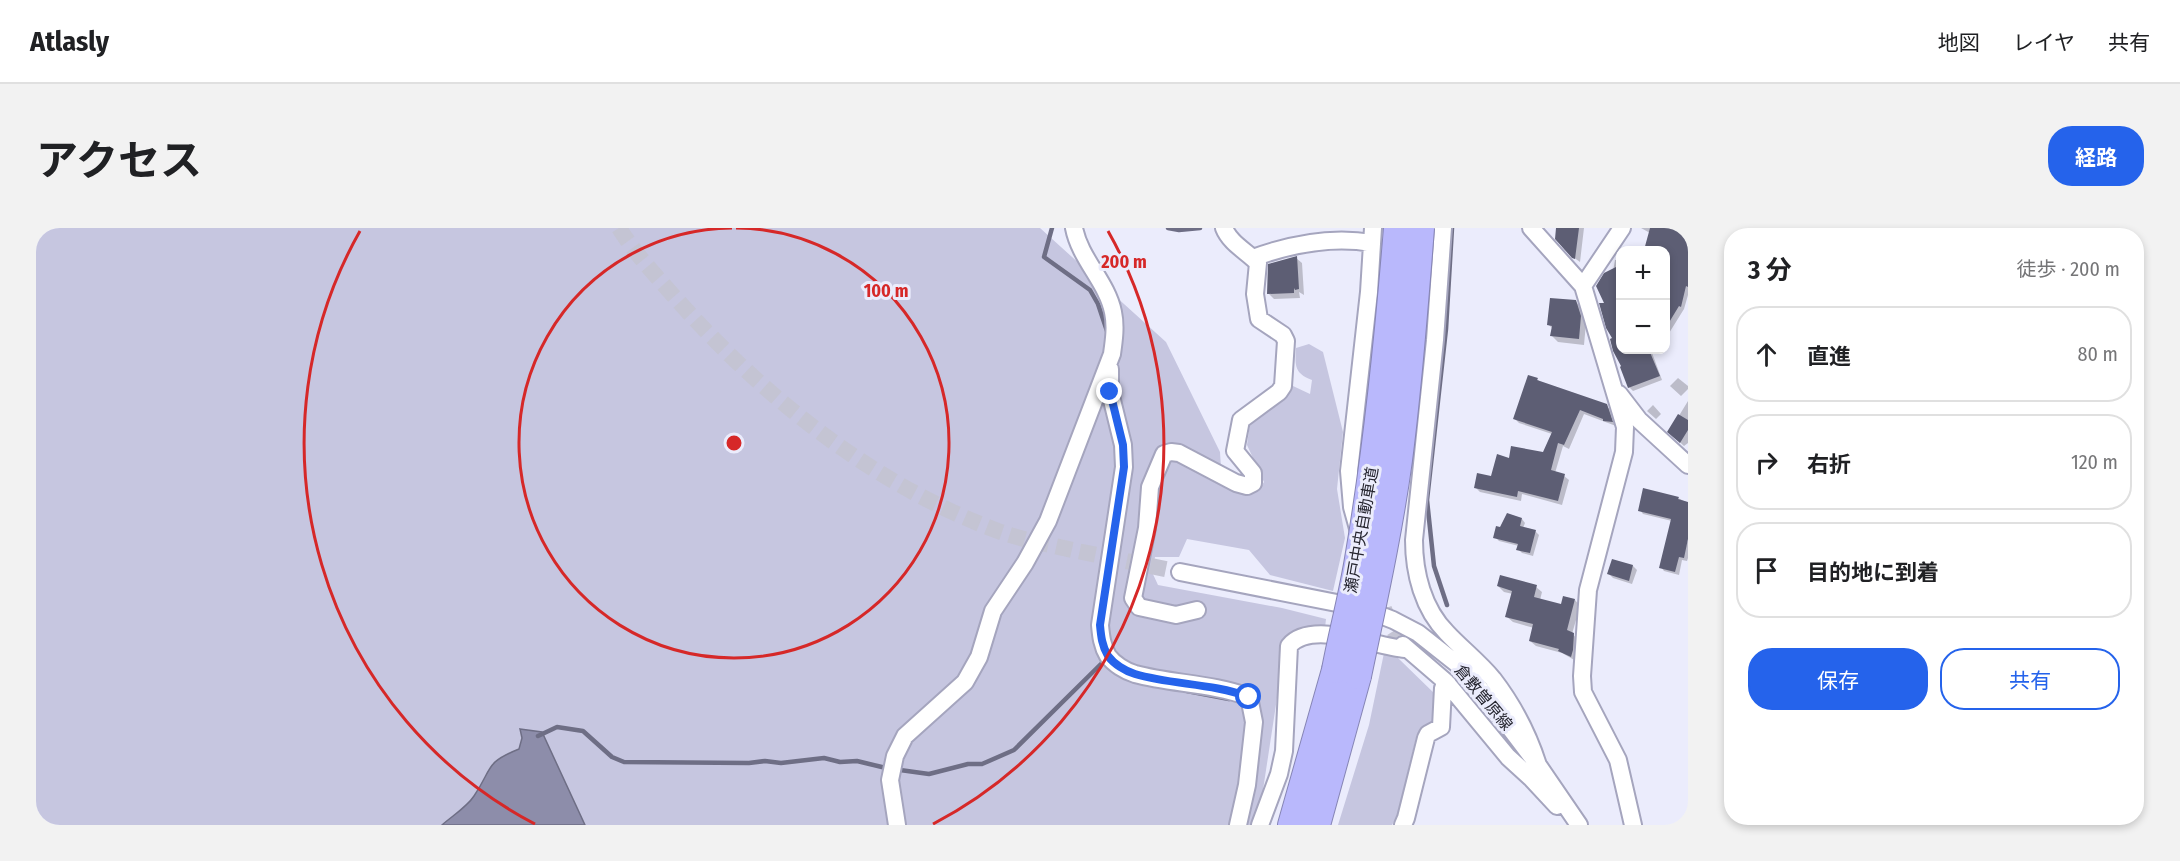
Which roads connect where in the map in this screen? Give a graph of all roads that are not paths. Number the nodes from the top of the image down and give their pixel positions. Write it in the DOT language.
graph roads {
  1 [pos="1074,228"];
  2 [pos="1224,228"];
  3 [pos="1397,228"];
  4 [pos="1421,228"];
  5 [pos="1443,228"];
  6 [pos="1532,228"];
  7 [pos="1622,228"];
  8 [pos="1372,236"];
  9 [pos="1253,258"];
  10 [pos="1583,286"];
  11 [pos="1108,362"];
  12 [pos="1614,388"];
  13 [pos="1688,465"];
  14 [pos="1180,572"];
  15 [pos="1382,604"];
  16 [pos="1197,610"];
  17 [pos="1346,673"];
  18 [pos="1448,684"];
  19 [pos="1538,765"];
  20 [pos="897,825"];
  21 [pos="1238,825"];
  22 [pos="1260,825"];
  23 [pos="1291,825"];
  24 [pos="1317,825"];
  25 [pos="1403,825"];
  26 [pos="1573,825"];
  27 [pos="1579,825"];
  28 [pos="1633,825"];
  1 -- 11 [label="street"];
  2 -- 9 [label="street"];
  3 -- 17 [label="highway, 瀬戸中央自動車道, bridge"];
  4 -- 17 [label="highway, 瀬戸中央自動車道, bridge"];
  5 -- 19 [label="street"];
  6 -- 10 [label="street"];
  7 -- 10 [label="street"];
  8 -- 9 [label="street"];
  8 -- 15 [label="street"];
  9 -- 16 [label="street"];
  10 -- 12 [label="street"];
  11 -- 20 [label="street"];
  11 -- 21 [label="street"];
  12 -- 13 [label="street"];
  12 -- 28 [label="street"];
  14 -- 19 [label="street, 倉敷曽原線"];
  17 -- 23 [label="highway, 瀬戸中央自動車道"];
  17 -- 24 [label="highway, 瀬戸中央自動車道"];
  18 -- 22 [label="street"];
  18 -- 25 [label="street"];
  18 -- 26 [label="street"];
  19 -- 27 [label="street, 倉敷曽原線"];
}
